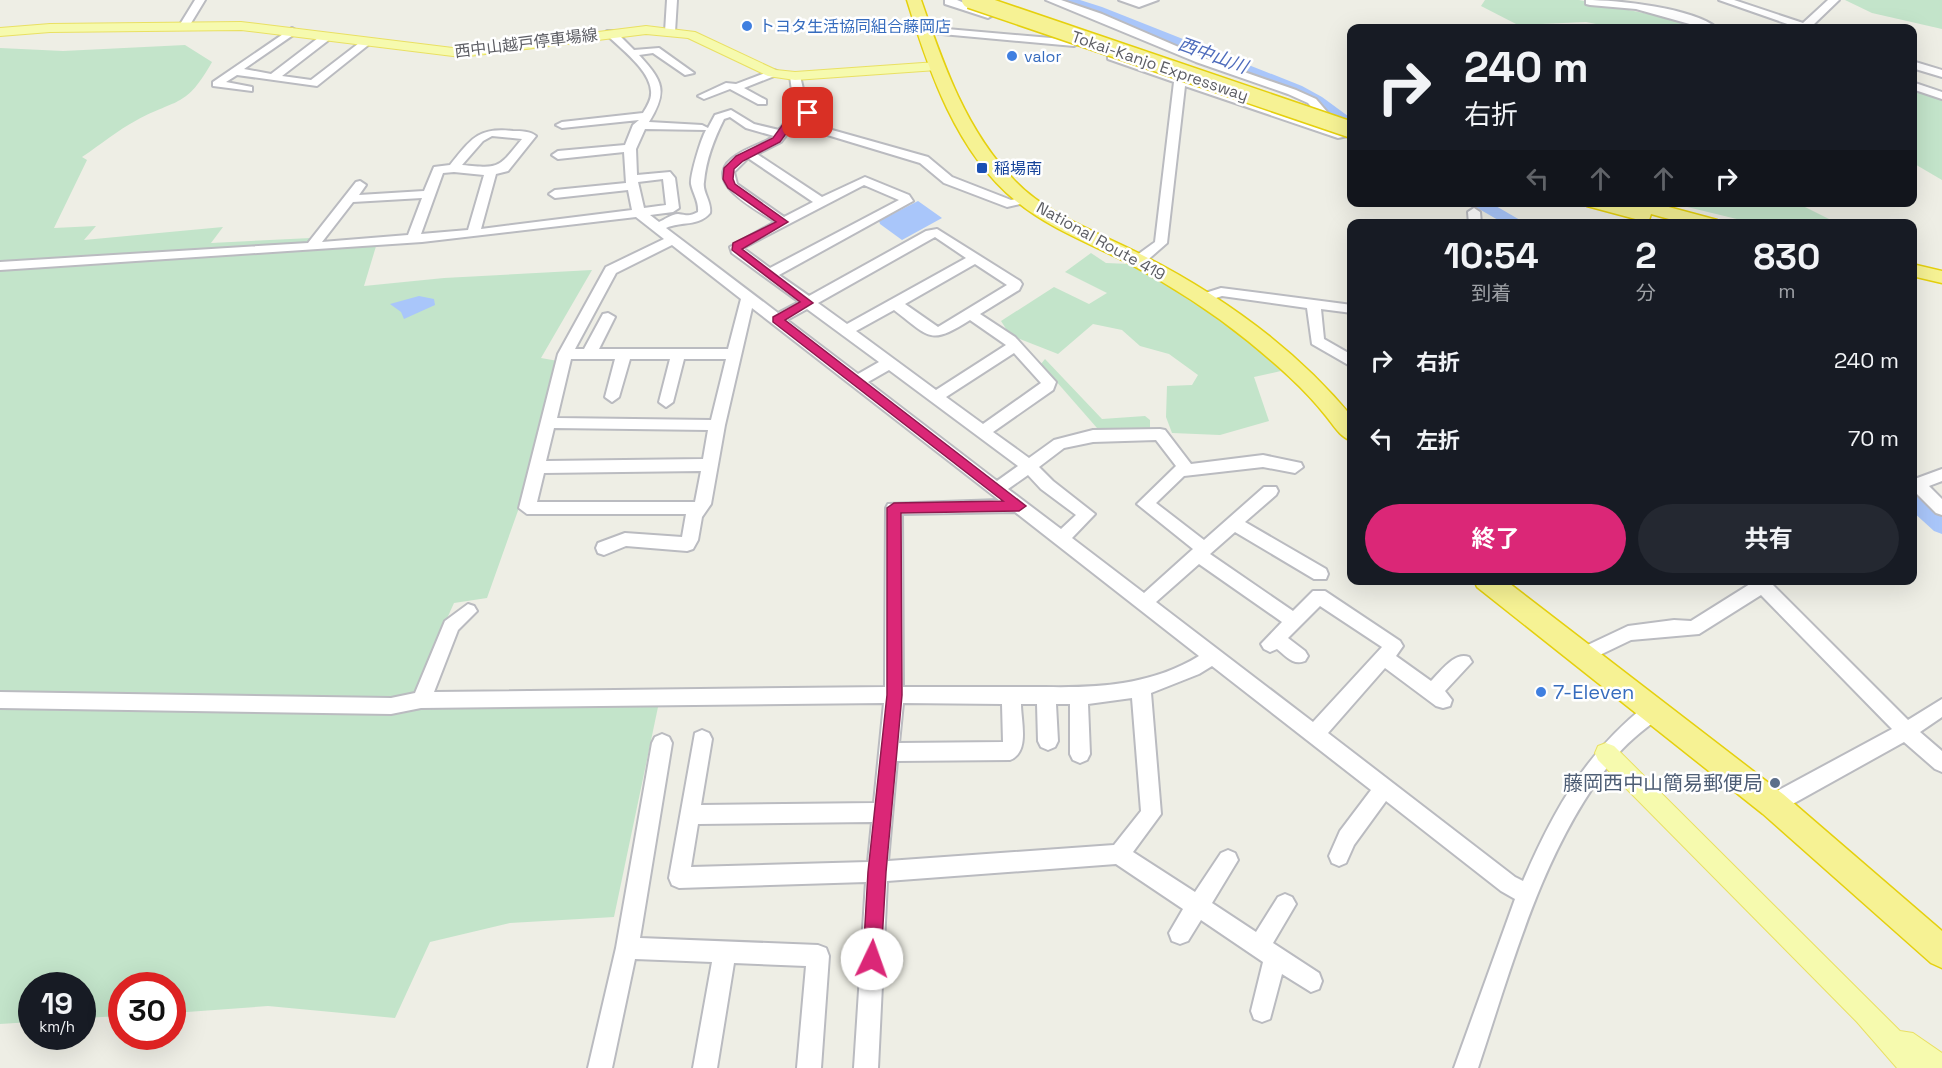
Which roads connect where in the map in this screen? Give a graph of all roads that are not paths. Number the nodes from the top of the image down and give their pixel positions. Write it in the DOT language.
graph roads {
  1 [pos="200,0"];
  2 [pos="672,0"];
  3 [pos="914,0"];
  4 [pos="952,0"];
  5 [pos="970,0"];
  6 [pos="992,0"];
  7 [pos="1051,0"];
  8 [pos="1124,0"];
  9 [pos="1153,0"];
  10 [pos="1724,0"];
  11 [pos="1834,0"];
  12 [pos="1590,2"];
  13 [pos="1700,24"];
  14 [pos="1794,24"];
  15 [pos="1810,24"];
  16 [pos="184,26"];
  17 [pos="924,30"];
  18 [pos="292,31"];
  19 [pos="0,32"];
  20 [pos="670,32"];
  21 [pos="611,33"];
  22 [pos="326,37"];
  23 [pos="367,42"];
  24 [pos="1074,43"];
  25 [pos="631,53"];
  26 [pos="1200,60"];
  27 [pos="233,65"];
  28 [pos="937,66"];
  29 [pos="1917,66"];
  30 [pos="689,73"];
  31 [pos="773,73"];
  32 [pos="1942,74"];
  33 [pos="795,76"];
  34 [pos="273,78"];
  35 [pos="1180,81"];
  36 [pos="1917,87"];
  37 [pos="735,88"];
  38 [pos="248,89"];
  39 [pos="704,96"];
  40 [pos="1942,96"];
  41 [pos="762,102"];
  42 [pos="819,110"];
  43 [pos="1347,119"];
  44 [pos="643,121"];
  45 [pos="562,125"];
  46 [pos="702,128"];
  47 [pos="1347,128"];
  48 [pos="781,134"];
  49 [pos="630,148"];
  50 [pos="749,154"];
  51 [pos="558,155"];
  52 [pos="454,168"];
  53 [pos="491,172"];
  54 [pos="633,183"];
  55 [pos="360,185"];
  56 [pos="430,194"];
  57 [pos="555,194"];
  58 [pos="349,199"];
  59 [pos="1025,199"];
  60 [pos="821,202"];
  61 [pos="1633,207"];
  62 [pos="639,213"];
  63 [pos="1661,219"];
  64 [pos="1687,219"];
  65 [pos="783,222"];
  66 [pos="656,228"];
  67 [pos="473,233"];
  68 [pos="414,237"];
  69 [pos="672,240"];
  70 [pos="314,244"];
  71 [pos="975,258"];
  72 [pos="1138,261"];
  73 [pos="0,266"];
  74 [pos="1917,271"];
  75 [pos="770,274"];
  76 [pos="1942,277"];
  77 [pos="1917,281"];
  78 [pos="1942,286"];
  79 [pos="748,298"];
  80 [pos="1201,299"];
  81 [pos="807,303"];
  82 [pos="896,304"];
  83 [pos="1314,305"];
  84 [pos="1347,308"];
  85 [pos="971,314"];
  86 [pos="608,317"];
  87 [pos="777,320"];
  88 [pos="846,331"];
  89 [pos="1016,346"];
  90 [pos="624,353"];
  91 [pos="565,354"];
  92 [pos="589,354"];
  93 [pos="678,354"];
  94 [pos="734,354"];
  95 [pos="1347,359"];
  96 [pos="889,363"];
  97 [pos="858,381"];
  98 [pos="612,397"];
  99 [pos="935,397"];
  100 [pos="666,402"];
  101 [pos="546,423"];
  102 [pos="717,425"];
  103 [pos="1347,428"];
  104 [pos="982,432"];
  105 [pos="708,465"];
  106 [pos="1029,466"];
  107 [pos="538,467"];
  108 [pos="1295,467"];
  109 [pos="1187,470"];
  110 [pos="1942,475"];
  111 [pos="1917,485"];
  112 [pos="1917,488"];
  113 [pos="997,489"];
  114 [pos="1270,491"];
  115 [pos="1019,506"];
  116 [pos="700,508"];
  117 [pos="1942,509"];
  118 [pos="1233,523"];
  119 [pos="1062,538"];
  120 [pos="604,548"];
  121 [pos="1202,552"];
  122 [pos="1320,574"];
  123 [pos="1492,585"];
  124 [pos="1756,585"];
  125 [pos="1761,585"];
  126 [pos="1144,603"];
  127 [pos="468,611"];
  128 [pos="1294,621"];
  129 [pos="1299,656"];
  130 [pos="1581,656"];
  131 [pos="1212,657"];
  132 [pos="1385,658"];
  133 [pos="1463,662"];
  134 [pos="1141,688"];
  135 [pos="894,695"];
  136 [pos="1011,695"];
  137 [pos="1046,695"];
  138 [pos="1079,695"];
  139 [pos="0,700"];
  140 [pos="421,700"];
  141 [pos="1942,707"];
  142 [pos="1652,712"];
  143 [pos="1907,731"];
  144 [pos="1313,736"];
  145 [pos="702,739"];
  146 [pos="1048,741"];
  147 [pos="662,743"];
  148 [pos="889,752"];
  149 [pos="1606,753"];
  150 [pos="1080,754"];
  151 [pos="1942,763"];
  152 [pos="1383,789"];
  153 [pos="1773,804"];
  154 [pos="884,812"];
  155 [pos="689,816"];
  156 [pos="1119,854"];
  157 [pos="1339,856"];
  158 [pos="1228,860"];
  159 [pos="877,872"];
  160 [pos="1527,894"];
  161 [pos="1285,904"];
  162 [pos="1197,906"];
  163 [pos="1180,933"];
  164 [pos="627,948"];
  165 [pos="725,952"];
  166 [pos="1267,952"];
  167 [pos="1942,952"];
  168 [pos="1311,981"];
  169 [pos="1262,1011"];
  170 [pos="1866,1013"];
  171 [pos="600,1068"];
  172 [pos="705,1068"];
  173 [pos="809,1068"];
  174 [pos="866,1068"];
  175 [pos="1466,1068"];
  176 [pos="1915,1068"];
  177 [pos="1940,1068"];
  1 -- 16 [label="street"];
  2 -- 20 [label="street"];
  3 -- 17 [label="highway, National Route 419"];
  4 -- 24 [label="street"];
  5 -- 47 [label="highway, Tokai-Kanjo Expressway, bridge"];
  6 -- 43 [label="highway, Tokai-Kanjo Expressway"];
  7 -- 26 [label="street"];
  8 -- 9 [label="street"];
  10 -- 14 [label="street"];
  11 -- 15 [label="street"];
  12 -- 13 [label="street"];
  16 -- 18 [label="main road, 西中山越戸停車場線"];
  16 -- 19 [label="main road, 西中山越戸停車場線"];
  17 -- 24 [label="street"];
  17 -- 28 [label="highway, National Route 419"];
  18 -- 22 [label="main road, 西中山越戸停車場線"];
  18 -- 27 [label="street"];
  20 -- 21 [label="main road, 西中山越戸停車場線"];
  20 -- 31 [label="main road, 西中山越戸停車場線"];
  21 -- 23 [label="main road, 西中山越戸停車場線"];
  21 -- 25 [label="street"];
  22 -- 23 [label="main road, 西中山越戸停車場線"];
  22 -- 34 [label="street"];
  23 -- 34 [label="street"];
  24 -- 35 [label="street"];
  25 -- 30 [label="street"];
  25 -- 44 [label="street"];
  26 -- 35 [label="street"];
  26 -- 35 [label="street"];
  27 -- 34 [label="street"];
  27 -- 38 [label="street"];
  28 -- 33 [label="main road, 西中山越戸停車場線"];
  28 -- 59 [label="highway, National Route 419"];
  29 -- 32 [label="street"];
  31 -- 33 [label="main road, 西中山越戸停車場線"];
  31 -- 37 [label="street"];
  33 -- 42 [label="street"];
  35 -- 72 [label="street"];
  36 -- 40 [label="street"];
  37 -- 39 [label="street"];
  37 -- 41 [label="street"];
  42 -- 48 [label="street"];
  42 -- 59 [label="street"];
  44 -- 45 [label="street"];
  44 -- 46 [label="street"];
  44 -- 49 [label="street"];
  48 -- 50 [label="street"];
  48 -- 66 [label="street"];
  49 -- 51 [label="street"];
  49 -- 54 [label="street"];
  50 -- 60 [label="street"];
  50 -- 65 [label="street"];
  52 -- 53 [label="street"];
  52 -- 53 [label="street"];
  52 -- 56 [label="street"];
  53 -- 67 [label="street"];
  54 -- 57 [label="street"];
  54 -- 62 [label="street"];
  54 -- 62 [label="street"];
  55 -- 58 [label="street"];
  56 -- 58 [label="street"];
  56 -- 68 [label="street"];
  58 -- 70 [label="street"];
  59 -- 72 [label="highway, National Route 419"];
  60 -- 65 [label="street"];
  60 -- 75 [label="street"];
  61 -- 63 [label="highway"];
  61 -- 64 [label="highway"];
  62 -- 66 [label="street"];
  62 -- 67 [label="street"];
  65 -- 75 [label="street"];
  66 -- 69 [label="street"];
  67 -- 68 [label="street"];
  68 -- 70 [label="street"];
  69 -- 79 [label="street"];
  69 -- 91 [label="street"];
  70 -- 73 [label="street"];
  71 -- 81 [label="street"];
  71 -- 82 [label="street"];
  71 -- 85 [label="street"];
  72 -- 80 [label="highway, National Route 419"];
  74 -- 76 [label="highway"];
  75 -- 81 [label="street"];
  77 -- 78 [label="highway"];
  79 -- 87 [label="street"];
  79 -- 94 [label="street"];
  80 -- 83 [label="street"];
  80 -- 103 [label="highway, National Route 419"];
  81 -- 87 [label="street"];
  81 -- 88 [label="street"];
  82 -- 85 [label="street"];
  82 -- 88 [label="street"];
  83 -- 84 [label="street"];
  83 -- 95 [label="street"];
  85 -- 89 [label="street"];
  86 -- 92 [label="street"];
  87 -- 97 [label="street"];
  88 -- 96 [label="street"];
  89 -- 99 [label="street"];
  89 -- 104 [label="street"];
  90 -- 92 [label="street"];
  90 -- 93 [label="street"];
  90 -- 98 [label="street"];
  91 -- 92 [label="street"];
  91 -- 101 [label="street"];
  93 -- 94 [label="street"];
  93 -- 100 [label="street"];
  94 -- 102 [label="street"];
  96 -- 97 [label="street"];
  96 -- 99 [label="street"];
  97 -- 113 [label="street"];
  99 -- 104 [label="street"];
  101 -- 102 [label="street"];
  101 -- 107 [label="street"];
  102 -- 105 [label="street"];
  104 -- 106 [label="street"];
  105 -- 107 [label="street"];
  105 -- 116 [label="street"];
  106 -- 109 [label="street"];
  106 -- 113 [label="street"];
  106 -- 119 [label="street"];
  107 -- 116 [label="street"];
  108 -- 109 [label="street"];
  109 -- 121 [label="street"];
  110 -- 111 [label="street"];
  112 -- 117 [label="street"];
  113 -- 115 [label="street"];
  114 -- 118 [label="street"];
  115 -- 119 [label="street"];
  115 -- 135 [label="street"];
  116 -- 120 [label="street"];
  118 -- 121 [label="street"];
  118 -- 122 [label="street"];
  119 -- 126 [label="street"];
  121 -- 126 [label="street"];
  121 -- 128 [label="street"];
  123 -- 130 [label="highway"];
  124 -- 130 [label="street"];
  125 -- 143 [label="street"];
  126 -- 131 [label="street"];
  127 -- 140 [label="street"];
  128 -- 129 [label="street"];
  128 -- 132 [label="street"];
  130 -- 142 [label="highway"];
  131 -- 134 [label="street"];
  131 -- 144 [label="street"];
  132 -- 133 [label="street"];
  132 -- 144 [label="street"];
  134 -- 138 [label="street"];
  134 -- 156 [label="street"];
  135 -- 136 [label="street"];
  135 -- 140 [label="street"];
  135 -- 148 [label="street"];
  136 -- 137 [label="street"];
  136 -- 148 [label="street"];
  137 -- 138 [label="street"];
  137 -- 146 [label="street"];
  138 -- 150 [label="street"];
  139 -- 140 [label="street"];
  141 -- 143 [label="street"];
  142 -- 149 [label="street"];
  142 -- 153 [label="highway"];
  143 -- 151 [label="street"];
  143 -- 153 [label="street"];
  144 -- 152 [label="street"];
  145 -- 155 [label="street"];
  147 -- 164 [label="street"];
  148 -- 154 [label="street"];
  149 -- 160 [label="street"];
  149 -- 170 [label="main road"];
  152 -- 157 [label="street"];
  152 -- 160 [label="street"];
  153 -- 167 [label="highway"];
  154 -- 155 [label="street"];
  154 -- 159 [label="street"];
  155 -- 159 [label="street"];
  156 -- 159 [label="street"];
  156 -- 162 [label="street"];
  158 -- 162 [label="street"];
  159 -- 174 [label="street"];
  160 -- 175 [label="street"];
  161 -- 166 [label="street"];
  162 -- 163 [label="street"];
  162 -- 166 [label="street"];
  164 -- 165 [label="street"];
  164 -- 171 [label="street"];
  165 -- 172 [label="street"];
  165 -- 173 [label="street"];
  166 -- 168 [label="street"];
  166 -- 169 [label="street"];
  170 -- 176 [label="main road"];
  170 -- 177 [label="main road"];
}
